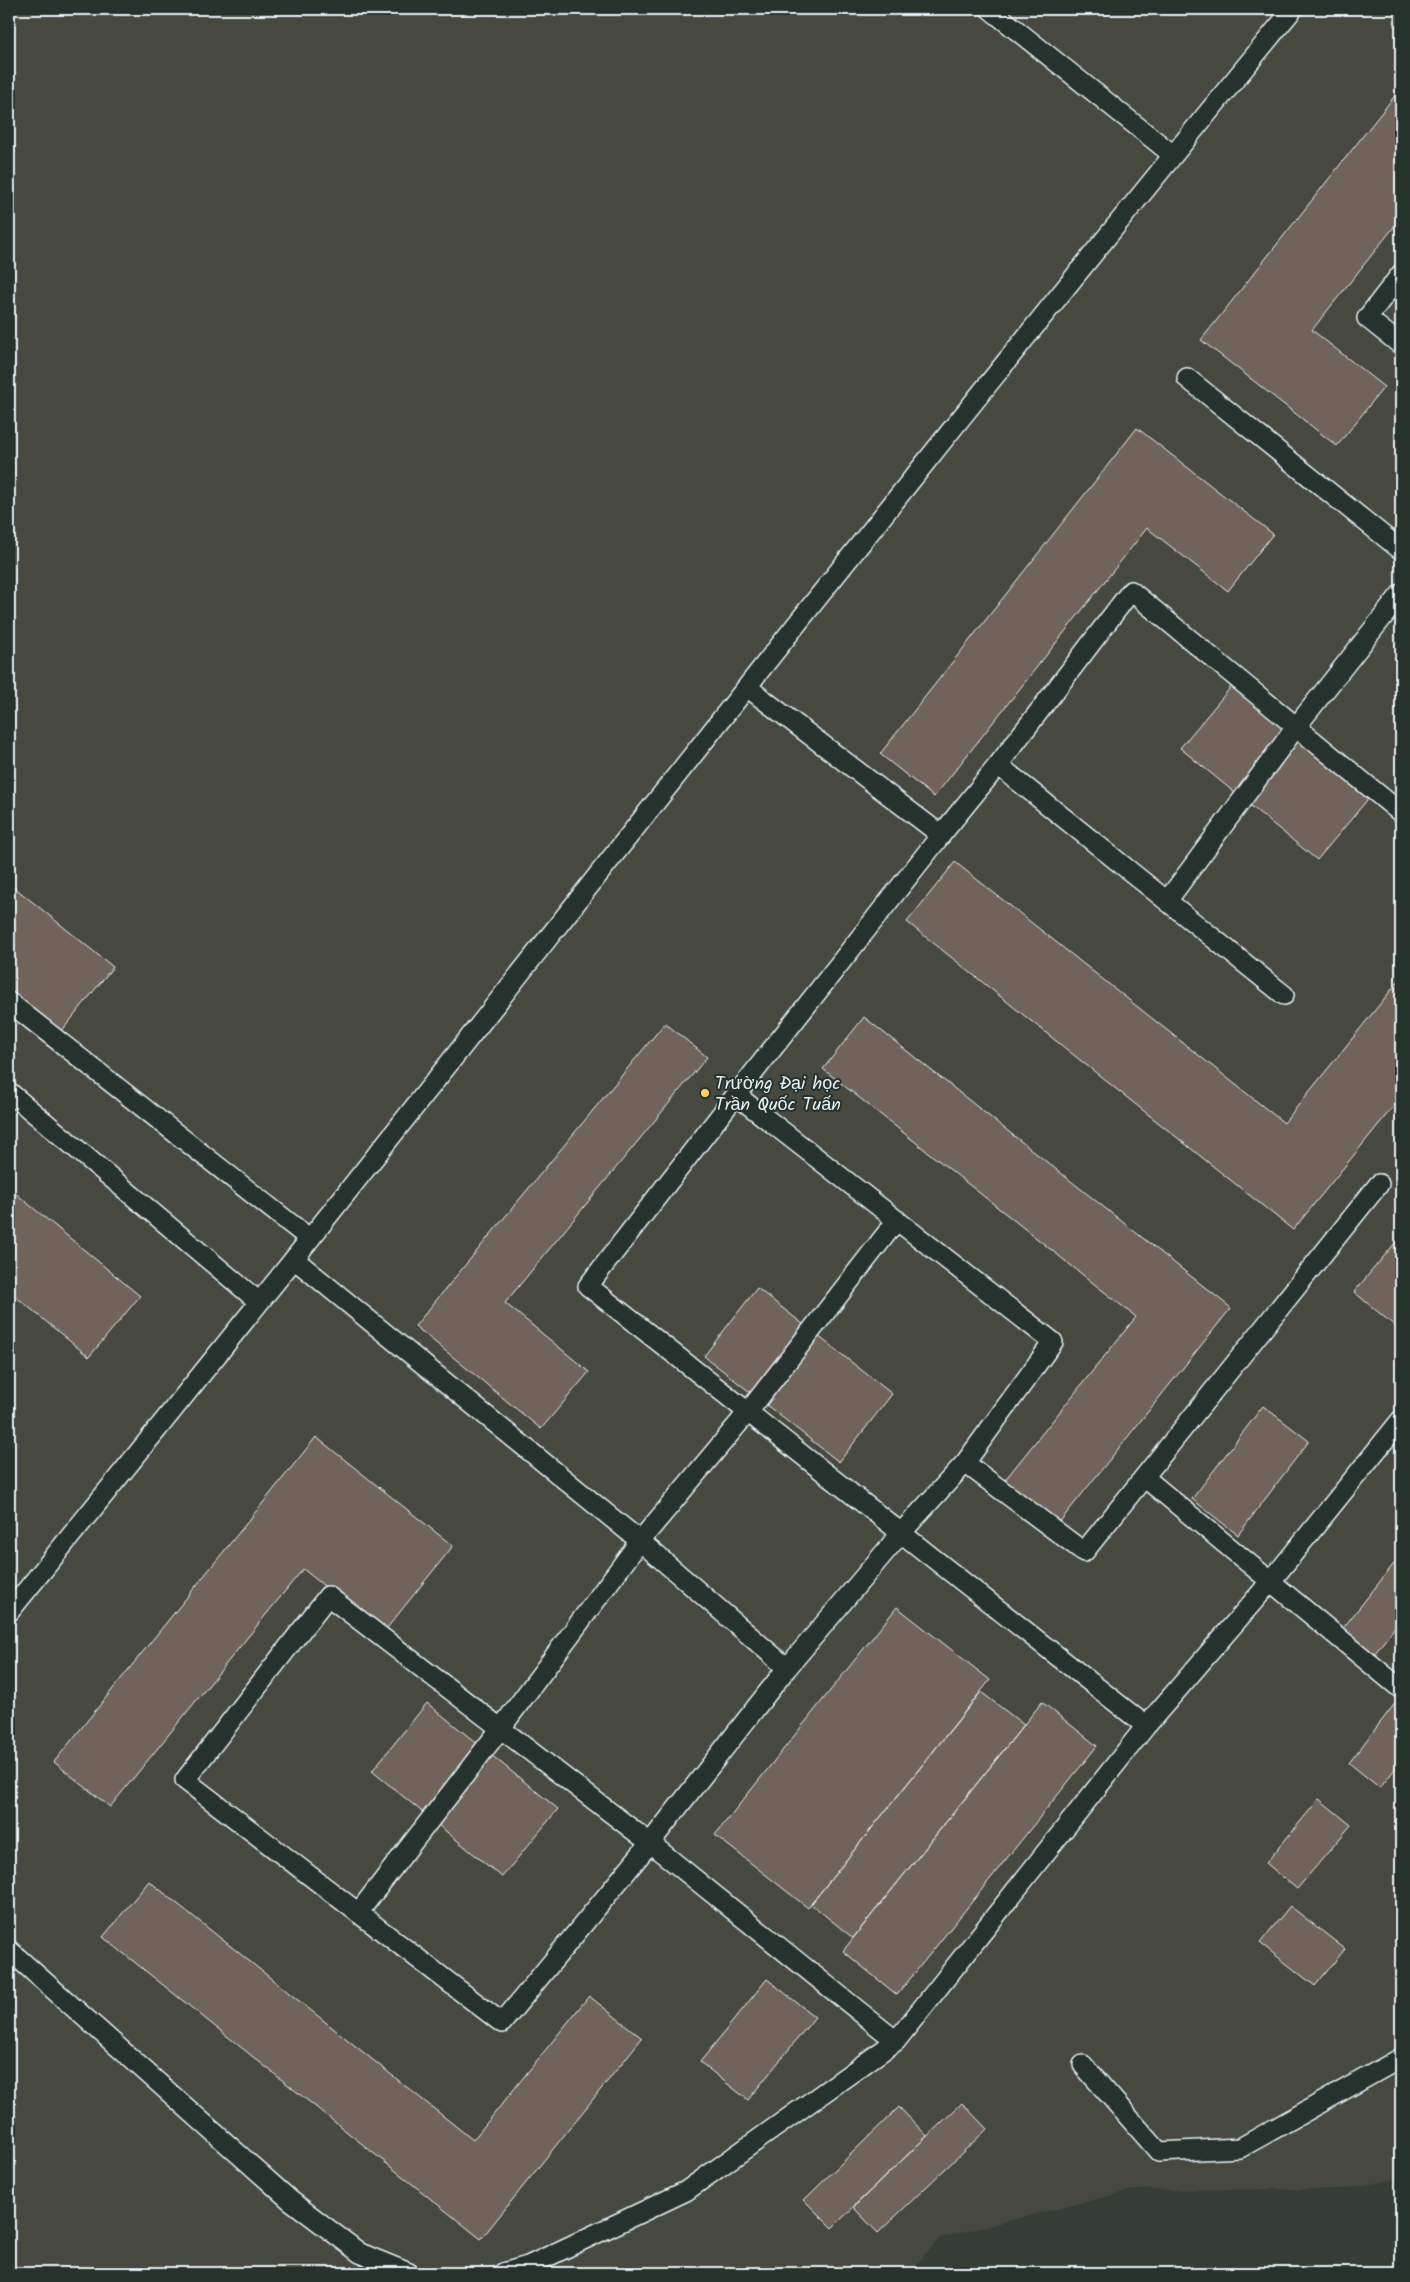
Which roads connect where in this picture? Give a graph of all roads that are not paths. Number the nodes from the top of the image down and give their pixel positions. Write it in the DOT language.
graph roads {
  1 [pos="990,9"];
  2 [pos="1293,9"];
  3 [pos="1173,155"];
  4 [pos="1401,274"];
  5 [pos="1401,345"];
  6 [pos="1187,378"];
  7 [pos="1401,550"];
  8 [pos="1401,594"];
  9 [pos="747,687"];
  10 [pos="1296,727"];
  11 [pos="998,765"];
  12 [pos="1401,813"];
  13 [pos="942,835"];
  14 [pos="1167,901"];
  15 [pos="1284,996"];
  16 [pos="9,1002"];
  17 [pos="9,1092"];
  18 [pos="736,1095"];
  19 [pos="1379,1184"];
  20 [pos="897,1220"];
  21 [pos="310,1238"];
  22 [pos="294,1259"];
  23 [pos="259,1302"];
  24 [pos="748,1412"];
  25 [pos="1401,1420"];
  26 [pos="965,1463"];
  27 [pos="1144,1477"];
  28 [pos="901,1533"];
  29 [pos="640,1541"];
  30 [pos="1271,1581"];
  31 [pos="9,1612"];
  32 [pos="787,1668"];
  33 [pos="1401,1689"];
  34 [pos="1146,1726"];
  35 [pos="501,1728"];
  36 [pos="650,1843"];
  37 [pos="358,1913"];
  38 [pos="9,1950"];
  39 [pos="896,2041"];
  40 [pos="1401,2058"];
  41 [pos="1083,2065"];
  42 [pos="408,2273"];
  43 [pos="503,2273"];
  1 -- 3 [label="lane"];
  2 -- 3 [label="lane"];
  3 -- 9 [label="lane"];
  4 -- 5 [label="lane"];
  6 -- 7 [label="lane"];
  8 -- 10 [label="lane"];
  9 -- 13 [label="lane"];
  9 -- 21 [label="lane"];
  10 -- 11 [label="lane"];
  10 -- 12 [label="lane"];
  10 -- 14 [label="lane"];
  11 -- 13 [label="lane"];
  11 -- 14 [label="lane"];
  13 -- 18 [label="lane"];
  14 -- 15 [label="lane"];
  16 -- 21 [label="lane"];
  17 -- 23 [label="lane"];
  18 -- 20 [label="lane"];
  18 -- 24 [label="lane"];
  19 -- 27 [label="lane"];
  20 -- 24 [label="lane"];
  20 -- 26 [label="lane"];
  21 -- 22 [label="lane"];
  22 -- 23 [label="lane"];
  22 -- 29 [label="lane"];
  23 -- 31 [label="lane"];
  24 -- 28 [label="lane"];
  24 -- 29 [label="lane"];
  25 -- 30 [label="lane"];
  26 -- 27 [label="lane"];
  26 -- 28 [label="lane"];
  27 -- 30 [label="lane"];
  28 -- 32 [label="lane"];
  28 -- 34 [label="lane"];
  29 -- 32 [label="lane"];
  29 -- 35 [label="lane"];
  30 -- 33 [label="lane"];
  30 -- 34 [label="lane"];
  32 -- 36 [label="lane"];
  34 -- 39 [label="lane"];
  35 -- 36 [label="lane"];
  35 -- 37 [label="lane"];
  35 -- 37 [label="lane"];
  36 -- 37 [label="lane"];
  36 -- 39 [label="lane"];
  38 -- 42 [label="lane"];
  39 -- 43 [label="lane"];
  40 -- 41 [label="lane"];
}
